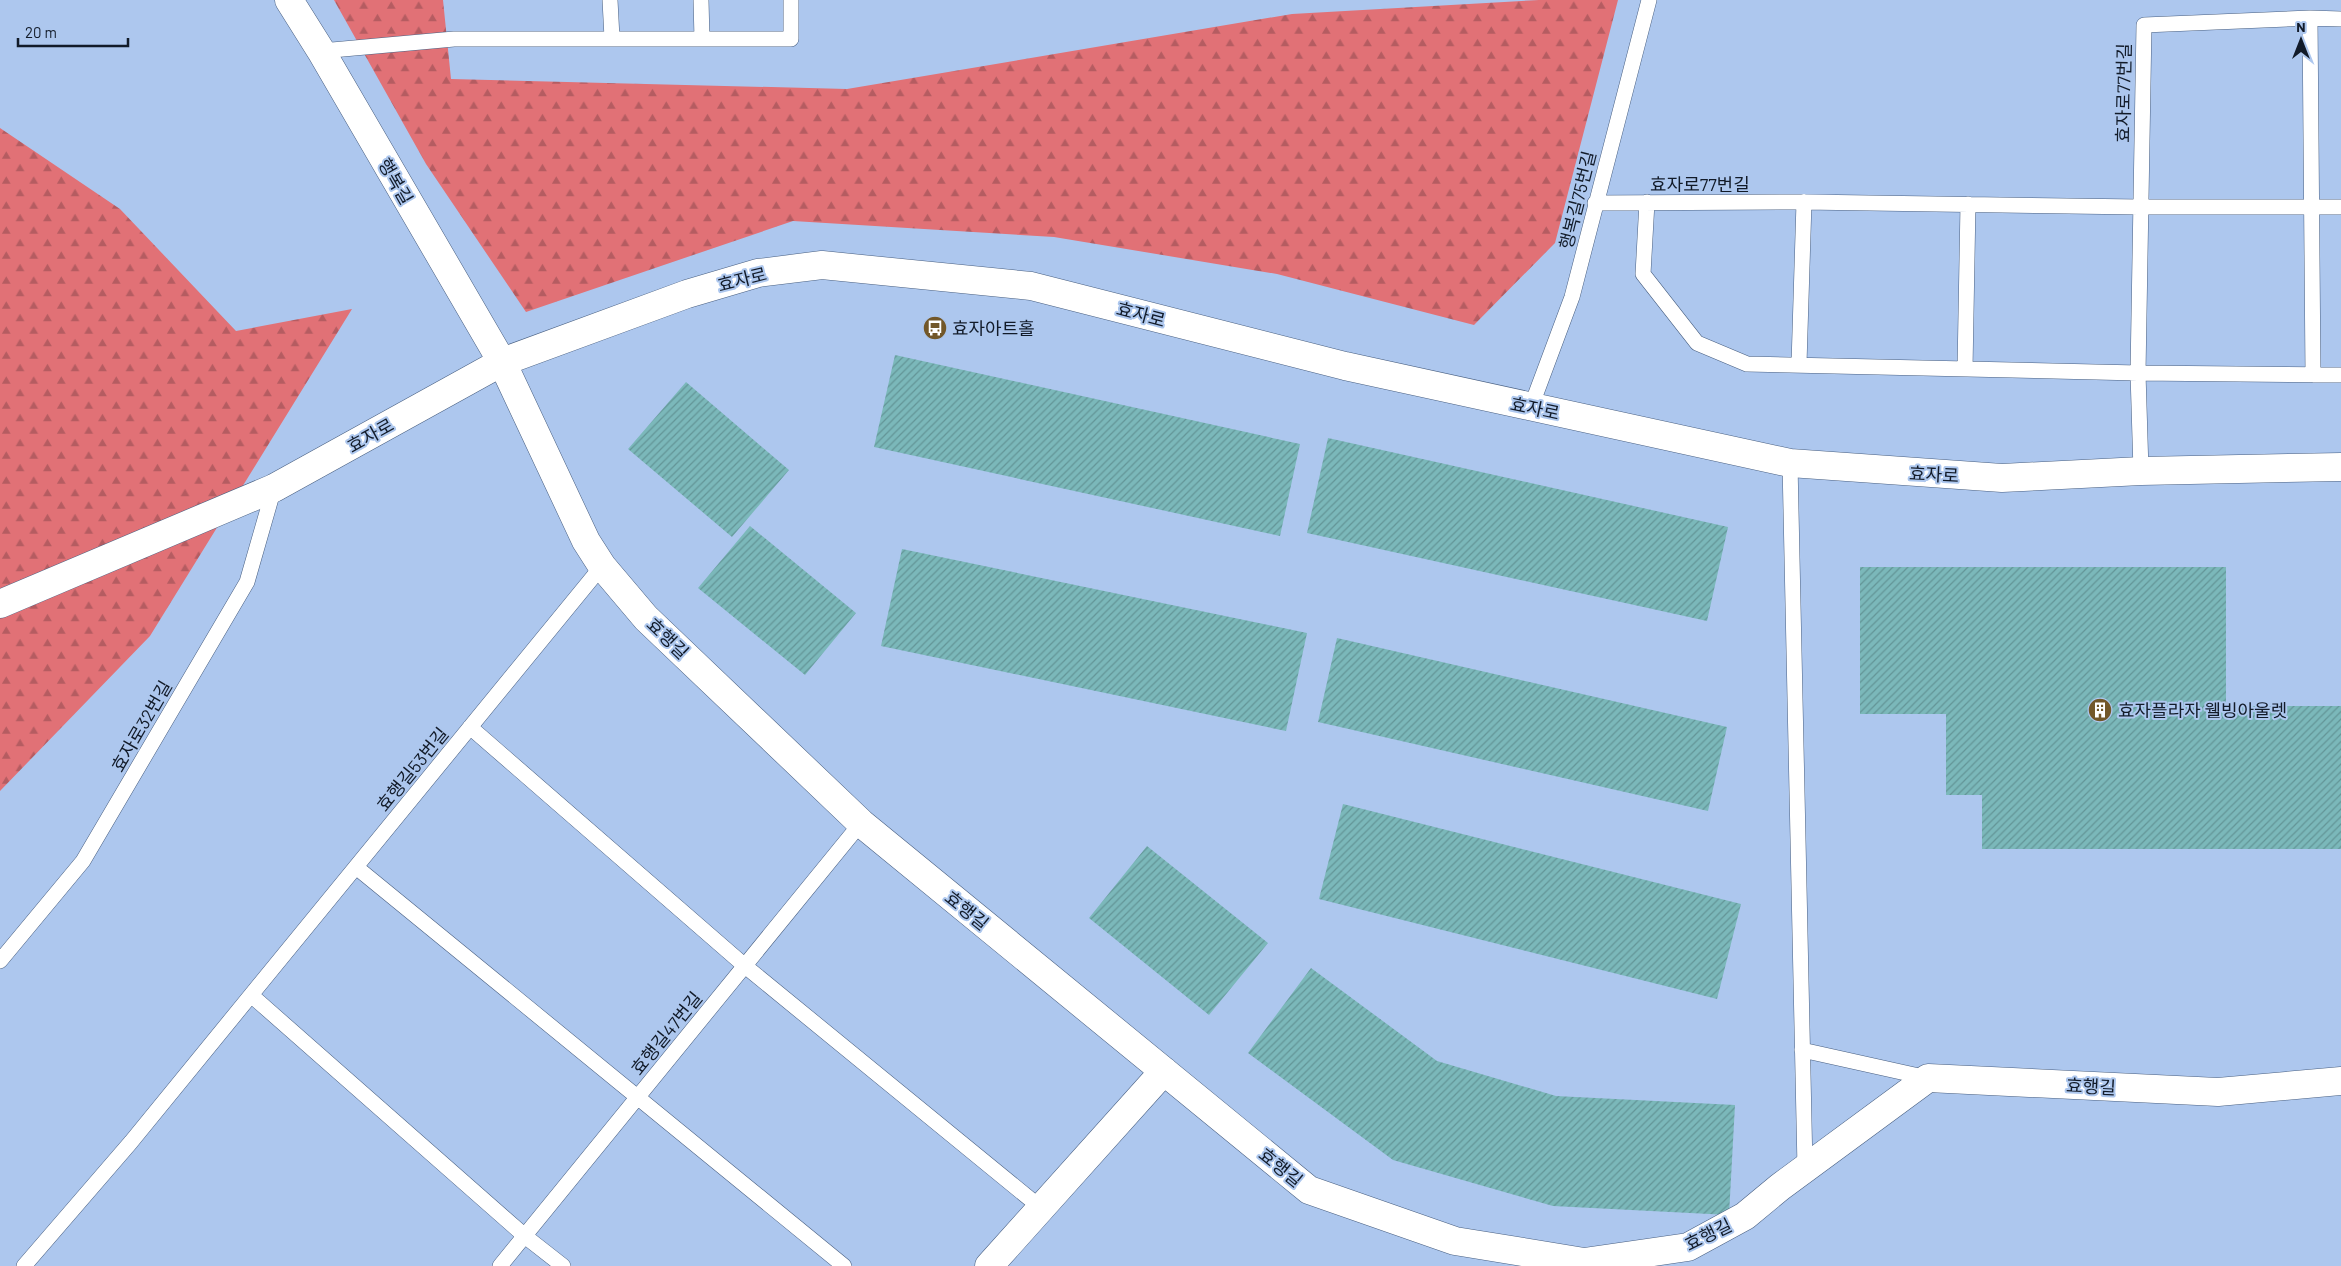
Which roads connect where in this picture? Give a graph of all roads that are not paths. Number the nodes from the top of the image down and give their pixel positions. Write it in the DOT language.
graph roads {
  1 [pos="289,0"];
  2 [pos="610,0"];
  3 [pos="701,0"];
  4 [pos="791,0"];
  5 [pos="1649,0"];
  6 [pos="2310,18"];
  7 [pos="2341,19"];
  8 [pos="612,38"];
  9 [pos="702,39"];
  10 [pos="321,52"];
  11 [pos="1647,202"];
  12 [pos="1804,202"];
  13 [pos="1595,203"];
  14 [pos="1968,204"];
  15 [pos="2310,206"];
  16 [pos="2139,207"];
  17 [pos="2341,207"];
  18 [pos="502,362"];
  19 [pos="1800,364"];
  20 [pos="1965,369"];
  21 [pos="2138,373"];
  22 [pos="2312,375"];
  23 [pos="2341,375"];
  24 [pos="1531,407"];
  25 [pos="1790,464"];
  26 [pos="2341,467"];
  27 [pos="2141,472"];
  28 [pos="274,488"];
  29 [pos="602,566"];
  30 [pos="0,604"];
  31 [pos="470,727"];
  32 [pos="861,823"];
  33 [pos="356,867"];
  34 [pos="0,960"];
  35 [pos="745,966"];
  36 [pos="251,995"];
  37 [pos="1802,1050"];
  38 [pos="1164,1071"];
  39 [pos="1928,1078"];
  40 [pos="2341,1081"];
  41 [pos="637,1097"];
  42 [pos="1805,1168"];
  43 [pos="1041,1208"];
  44 [pos="526,1237"];
  45 [pos="24,1266"];
  46 [pos="500,1266"];
  47 [pos="563,1266"];
  48 [pos="844,1266"];
  49 [pos="989,1266"];
  1 -- 10 [label="street, 행복길"];
  2 -- 8 [label="lane"];
  3 -- 9 [label="lane"];
  4 -- 9 [label="lane"];
  5 -- 13 [label="lane, 행복길75번길"];
  6 -- 7 [label="lane, 효자로77번길"];
  6 -- 15 [label="lane"];
  6 -- 16 [label="lane, 효자로77번길"];
  8 -- 9 [label="lane"];
  8 -- 10 [label="lane"];
  10 -- 18 [label="street, 행복길"];
  11 -- 12 [label="lane, 효자로77번길"];
  11 -- 13 [label="lane, 효자로77번길"];
  11 -- 19 [label="lane"];
  12 -- 14 [label="lane, 효자로77번길"];
  12 -- 19 [label="lane"];
  13 -- 24 [label="lane, 행복길75번길"];
  14 -- 16 [label="lane, 효자로77번길"];
  14 -- 20 [label="lane"];
  15 -- 16 [label="lane, 효자로77번길"];
  15 -- 17 [label="lane, 효자로77번길"];
  15 -- 22 [label="lane"];
  16 -- 21 [label="lane, 효자로77번길"];
  18 -- 24 [label="street, 효자로"];
  18 -- 28 [label="street, 효자로"];
  18 -- 29 [label="street, 효행길"];
  19 -- 20 [label="lane"];
  20 -- 21 [label="lane"];
  21 -- 22 [label="lane"];
  21 -- 27 [label="lane, 효자로77번길"];
  22 -- 23 [label="lane"];
  24 -- 25 [label="street, 효자로"];
  25 -- 27 [label="street, 효자로"];
  25 -- 37 [label="lane"];
  26 -- 27 [label="street, 효자로"];
  28 -- 30 [label="street, 효자로"];
  28 -- 34 [label="lane, 효자로32번길"];
  29 -- 31 [label="lane, 효행길53번길"];
  29 -- 32 [label="street, 효행길"];
  31 -- 33 [label="lane, 효행길53번길"];
  31 -- 35 [label="lane"];
  32 -- 35 [label="lane, 효행길47번길"];
  32 -- 38 [label="street, 효행길"];
  33 -- 36 [label="lane, 효행길53번길"];
  33 -- 41 [label="lane"];
  35 -- 41 [label="lane, 효행길47번길"];
  35 -- 43 [label="lane"];
  36 -- 44 [label="lane"];
  36 -- 45 [label="lane, 효행길53번길"];
  37 -- 39 [label="lane"];
  37 -- 42 [label="lane"];
  38 -- 42 [label="street, 효행길"];
  38 -- 43 [label="street"];
  39 -- 40 [label="street, 효행길"];
  39 -- 42 [label="street, 효행길"];
  41 -- 44 [label="lane, 효행길47번길"];
  41 -- 48 [label="lane"];
  43 -- 49 [label="street"];
  44 -- 46 [label="lane, 효행길47번길"];
  44 -- 47 [label="lane"];
}
